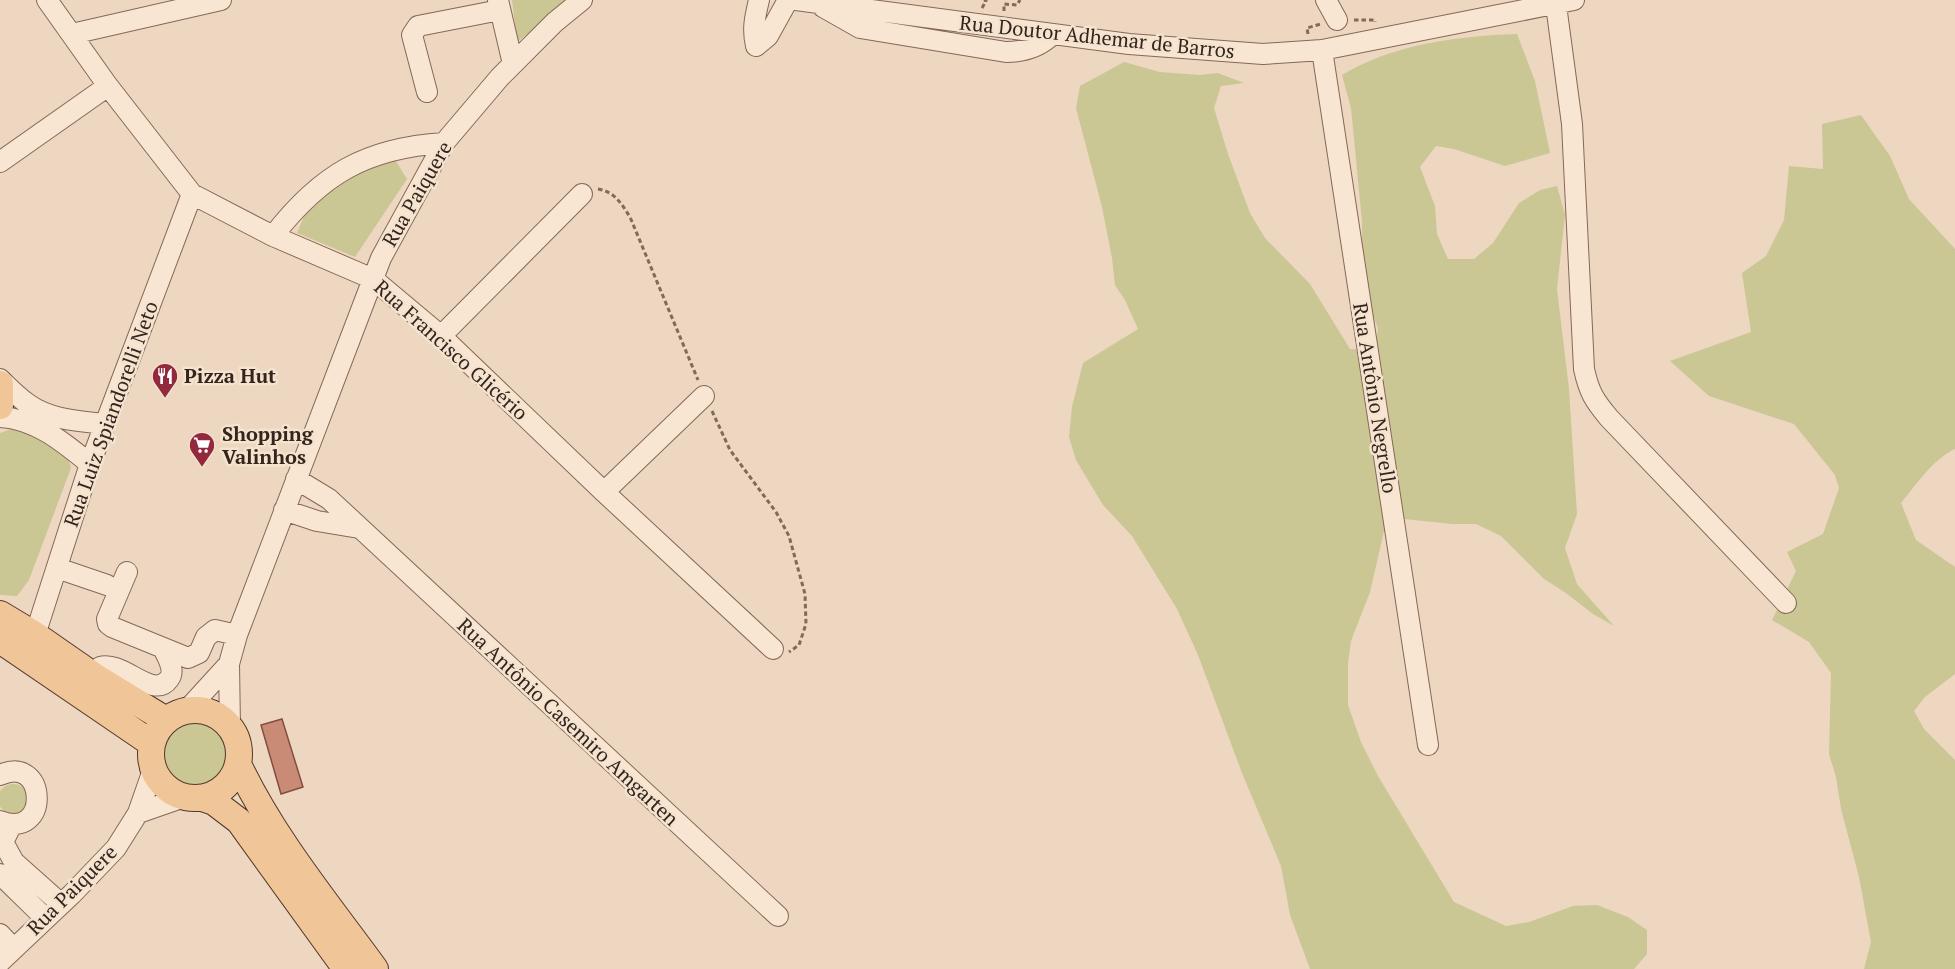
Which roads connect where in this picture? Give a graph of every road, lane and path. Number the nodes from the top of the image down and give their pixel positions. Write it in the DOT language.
graph roads {
  1 [pos="47,0"];
  2 [pos="222,0"];
  3 [pos="582,0"];
  4 [pos="759,0"];
  5 [pos="788,0"];
  6 [pos="796,0"];
  7 [pos="1326,0"];
  8 [pos="1565,2"];
  9 [pos="499,5"];
  10 [pos="1337,20"];
  11 [pos="72,34"];
  12 [pos="1317,50"];
  13 [pos="513,64"];
  14 [pos="108,86"];
  15 [pos="427,92"];
  16 [pos="444,143"];
  17 [pos="0,162"];
  18 [pos="192,194"];
  19 [pos="582,194"];
  20 [pos="273,236"];
  21 [pos="373,279"];
  22 [pos="441,336"];
  23 [pos="0,379"];
  24 [pos="0,384"];
  25 [pos="704,396"];
  26 [pos="0,406"];
  27 [pos="0,417"];
  28 [pos="105,424"];
  29 [pos="90,464"];
  30 [pos="296,479"];
  31 [pos="604,492"];
  32 [pos="284,510"];
  33 [pos="359,528"];
  34 [pos="57,568"];
  35 [pos="127,572"];
  36 [pos="107,585"];
  37 [pos="1786,603"];
  38 [pos="0,614"];
  39 [pos="35,635"];
  40 [pos="237,636"];
  41 [pos="0,640"];
  42 [pos="163,648"];
  43 [pos="773,649"];
  44 [pos="229,664"];
  45 [pos="94,676"];
  46 [pos="177,715"];
  47 [pos="231,727"];
  48 [pos="151,743"];
  49 [pos="1428,745"];
  50 [pos="0,764"];
  51 [pos="238,764"];
  52 [pos="153,770"];
  53 [pos="22,774"];
  54 [pos="0,775"];
  55 [pos="193,797"];
  56 [pos="138,813"];
  57 [pos="6,823"];
  58 [pos="0,874"];
  59 [pos="60,903"];
  60 [pos="778,916"];
  61 [pos="45,918"];
  62 [pos="4,948"];
  63 [pos="346,969"];
  64 [pos="375,969"];
  1 -- 11 [label="street, Rua Francisco Glicério"];
  2 -- 11 [label="street"];
  3 -- 13 [label="street, Rua Paiquere"];
  4 -- 5 [label="street"];
  6 -- 12 [label="street, Rua Doutor Adhemar de Barros"];
  7 -- 10 [label="street"];
  8 -- 12 [label="street, Rua Doutor Adhemar de Barros"];
  8 -- 37 [label="street"];
  9 -- 13 [label="street"];
  9 -- 15 [label="street"];
  10 -- 12 [label="path"];
  11 -- 14 [label="street, Rua Francisco Glicério"];
  12 -- 49 [label="street, Rua Antônio Negrello"];
  13 -- 16 [label="street, Rua Paiquere"];
  14 -- 17 [label="street"];
  14 -- 18 [label="street, Rua Francisco Glicério"];
  16 -- 20 [label="street"];
  16 -- 21 [label="street, Rua Paiquere"];
  18 -- 20 [label="street, Rua Francisco Glicério"];
  18 -- 28 [label="street, Rua Luiz Spiandorelli Neto"];
  19 -- 22 [label="street"];
  19 -- 25 [label="path"];
  20 -- 21 [label="street, Rua Francisco Glicério"];
  21 -- 22 [label="street, Rua Francisco Glicério"];
  21 -- 30 [label="street, Rua Paiquere"];
  22 -- 31 [label="street, Rua Francisco Glicério"];
  23 -- 28 [label="street"];
  24 -- 26 [label="main road"];
  25 -- 31 [label="street"];
  25 -- 43 [label="path"];
  27 -- 29 [label="street"];
  28 -- 29 [label="street, Rua Luiz Spiandorelli Neto"];
  29 -- 34 [label="street, Rua Luiz Spiandorelli Neto"];
  30 -- 32 [label="street, Rua Paiquere"];
  30 -- 33 [label="street, Rua Antônio Casemiro Amgarten"];
  31 -- 43 [label="street, Rua Francisco Glicério"];
  32 -- 33 [label="street"];
  32 -- 40 [label="street, Rua Paiquere"];
  33 -- 60 [label="street, Rua Antônio Casemiro Amgarten"];
  34 -- 36 [label="street"];
  34 -- 39 [label="street, Rua Luiz Spiandorelli Neto"];
  35 -- 42 [label="street"];
  38 -- 39 [label="main road"];
  39 -- 45 [label="main road"];
  40 -- 42 [label="street"];
  40 -- 44 [label="street, Rua Paiquere"];
  41 -- 48 [label="main road"];
  42 -- 45 [label="street"];
  44 -- 46 [label="street, Rua Paiquere"];
  44 -- 47 [label="street, Rua Paiquere"];
  45 -- 46 [label="main road"];
  46 -- 47 [label="main road"];
  46 -- 48 [label="main road"];
  47 -- 51 [label="main road"];
  48 -- 52 [label="main road"];
  50 -- 53 [label="street"];
  51 -- 55 [label="main road"];
  51 -- 64 [label="main road"];
  52 -- 55 [label="main road"];
  52 -- 56 [label="street, Rua Paiquere"];
  53 -- 54 [label="street"];
  53 -- 57 [label="street"];
  55 -- 56 [label="street"];
  55 -- 63 [label="main road"];
  56 -- 59 [label="street, Rua Paiquere"];
  57 -- 59 [label="street"];
  58 -- 61 [label="street"];
  59 -- 61 [label="street, Rua Paiquere"];
  61 -- 62 [label="street, Rua Paiquere"];
}
